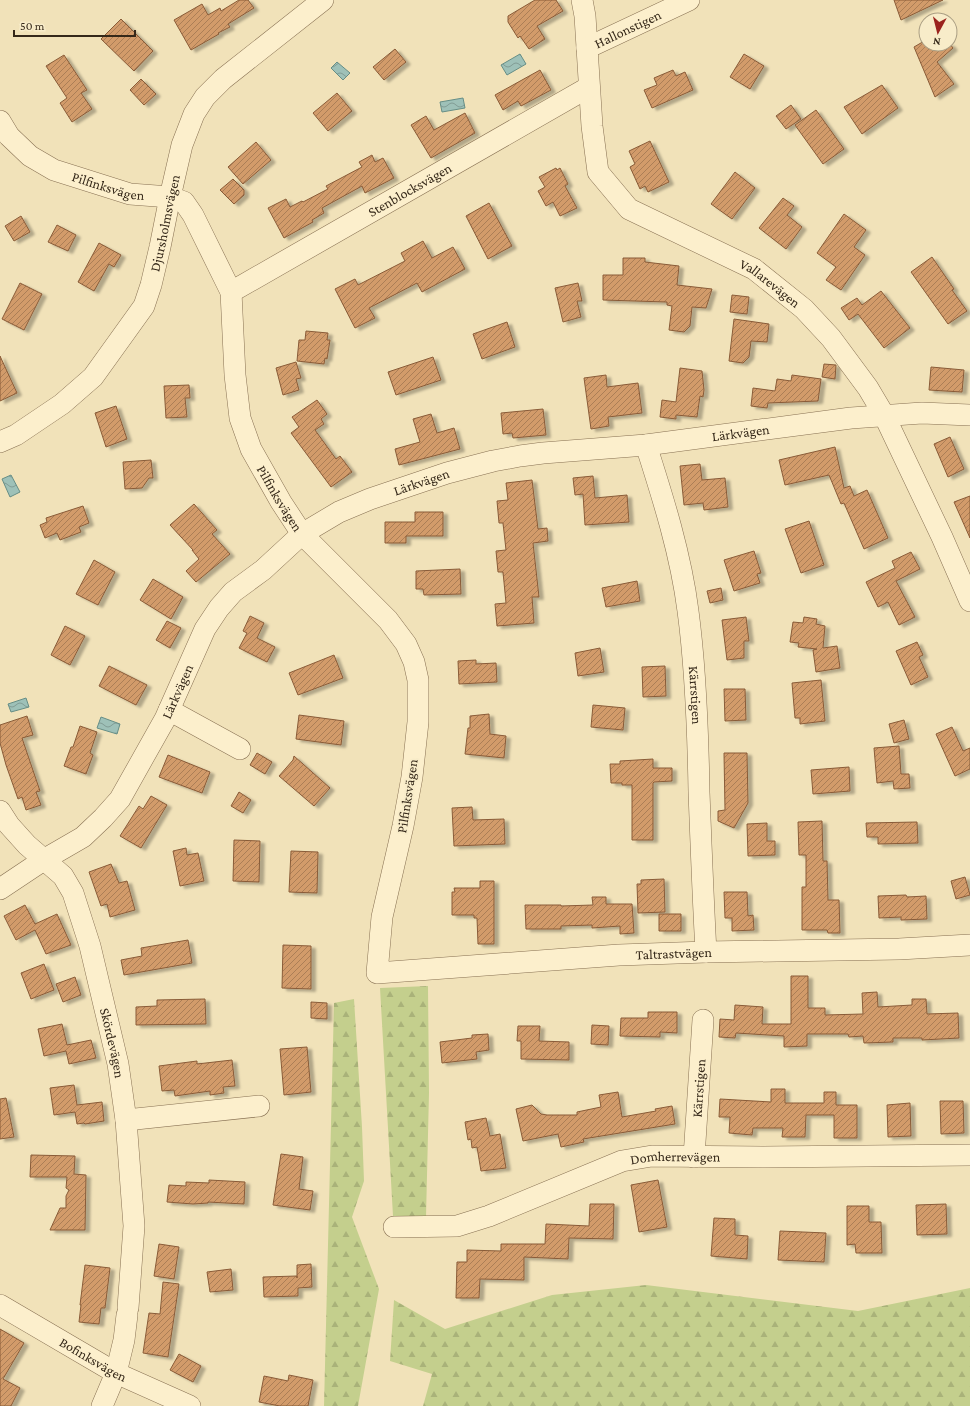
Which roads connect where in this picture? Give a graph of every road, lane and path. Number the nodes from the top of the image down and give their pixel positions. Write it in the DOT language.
graph roads {
  1 [pos="323,0"];
  2 [pos="582,0"];
  3 [pos="689,0"];
  4 [pos="587,48"];
  5 [pos="589,87"];
  6 [pos="0,121"];
  7 [pos="170,197"];
  8 [pos="231,292"];
  9 [pos="884,415"];
  10 [pos="970,415"];
  11 [pos="0,442"];
  12 [pos="646,445"];
  13 [pos="302,534"];
  14 [pos="970,601"];
  15 [pos="169,710"];
  16 [pos="240,749"];
  17 [pos="0,811"];
  18 [pos="45,860"];
  19 [pos="0,889"];
  20 [pos="970,944"];
  21 [pos="706,952"];
  22 [pos="377,972"];
  23 [pos="703,1020"];
  24 [pos="259,1106"];
  25 [pos="126,1120"];
  26 [pos="970,1155"];
  27 [pos="694,1157"];
  28 [pos="394,1227"];
  29 [pos="0,1305"];
  30 [pos="116,1373"];
  31 [pos="102,1406"];
  32 [pos="190,1406"];
  1 -- 7 [label="street, Djursholmsvägen"];
  2 -- 4 [label="street, Vallarevägen"];
  3 -- 4 [label="street, Hallonstigen"];
  4 -- 5 [label="street, Vallarevägen"];
  5 -- 8 [label="street, Stenblocksvägen"];
  5 -- 9 [label="street, Vallarevägen"];
  6 -- 7 [label="street, Pilfinksvägen"];
  7 -- 8 [label="street, Pilfinksvägen"];
  7 -- 11 [label="street, Djursholmsvägen"];
  8 -- 13 [label="street, Pilfinksvägen"];
  9 -- 10 [label="street, Lärkvägen"];
  9 -- 12 [label="street, Lärkvägen"];
  9 -- 14 [label="street, Vallarevägen"];
  12 -- 13 [label="street, Lärkvägen"];
  12 -- 21 [label="street, Kärrstigen"];
  13 -- 15 [label="street, Lärkvägen"];
  13 -- 22 [label="street, Pilfinksvägen"];
  15 -- 16 [label="street"];
  15 -- 18 [label="street, Lärkvägen"];
  17 -- 18 [label="street, Skördevägen"];
  18 -- 19 [label="street, Lärkvägen"];
  18 -- 25 [label="street, Skördevägen"];
  20 -- 21 [label="street, Taltrastvägen"];
  21 -- 22 [label="street, Taltrastvägen"];
  23 -- 27 [label="street, Kärrstigen"];
  24 -- 25 [label="street"];
  25 -- 30 [label="street, Skördevägen"];
  26 -- 27 [label="street, Domherrevägen"];
  27 -- 28 [label="street, Domherrevägen"];
  29 -- 30 [label="street, Bofinksvägen"];
  30 -- 31 [label="street, Skördevägen"];
  30 -- 32 [label="street, Bofinksvägen"];
}
